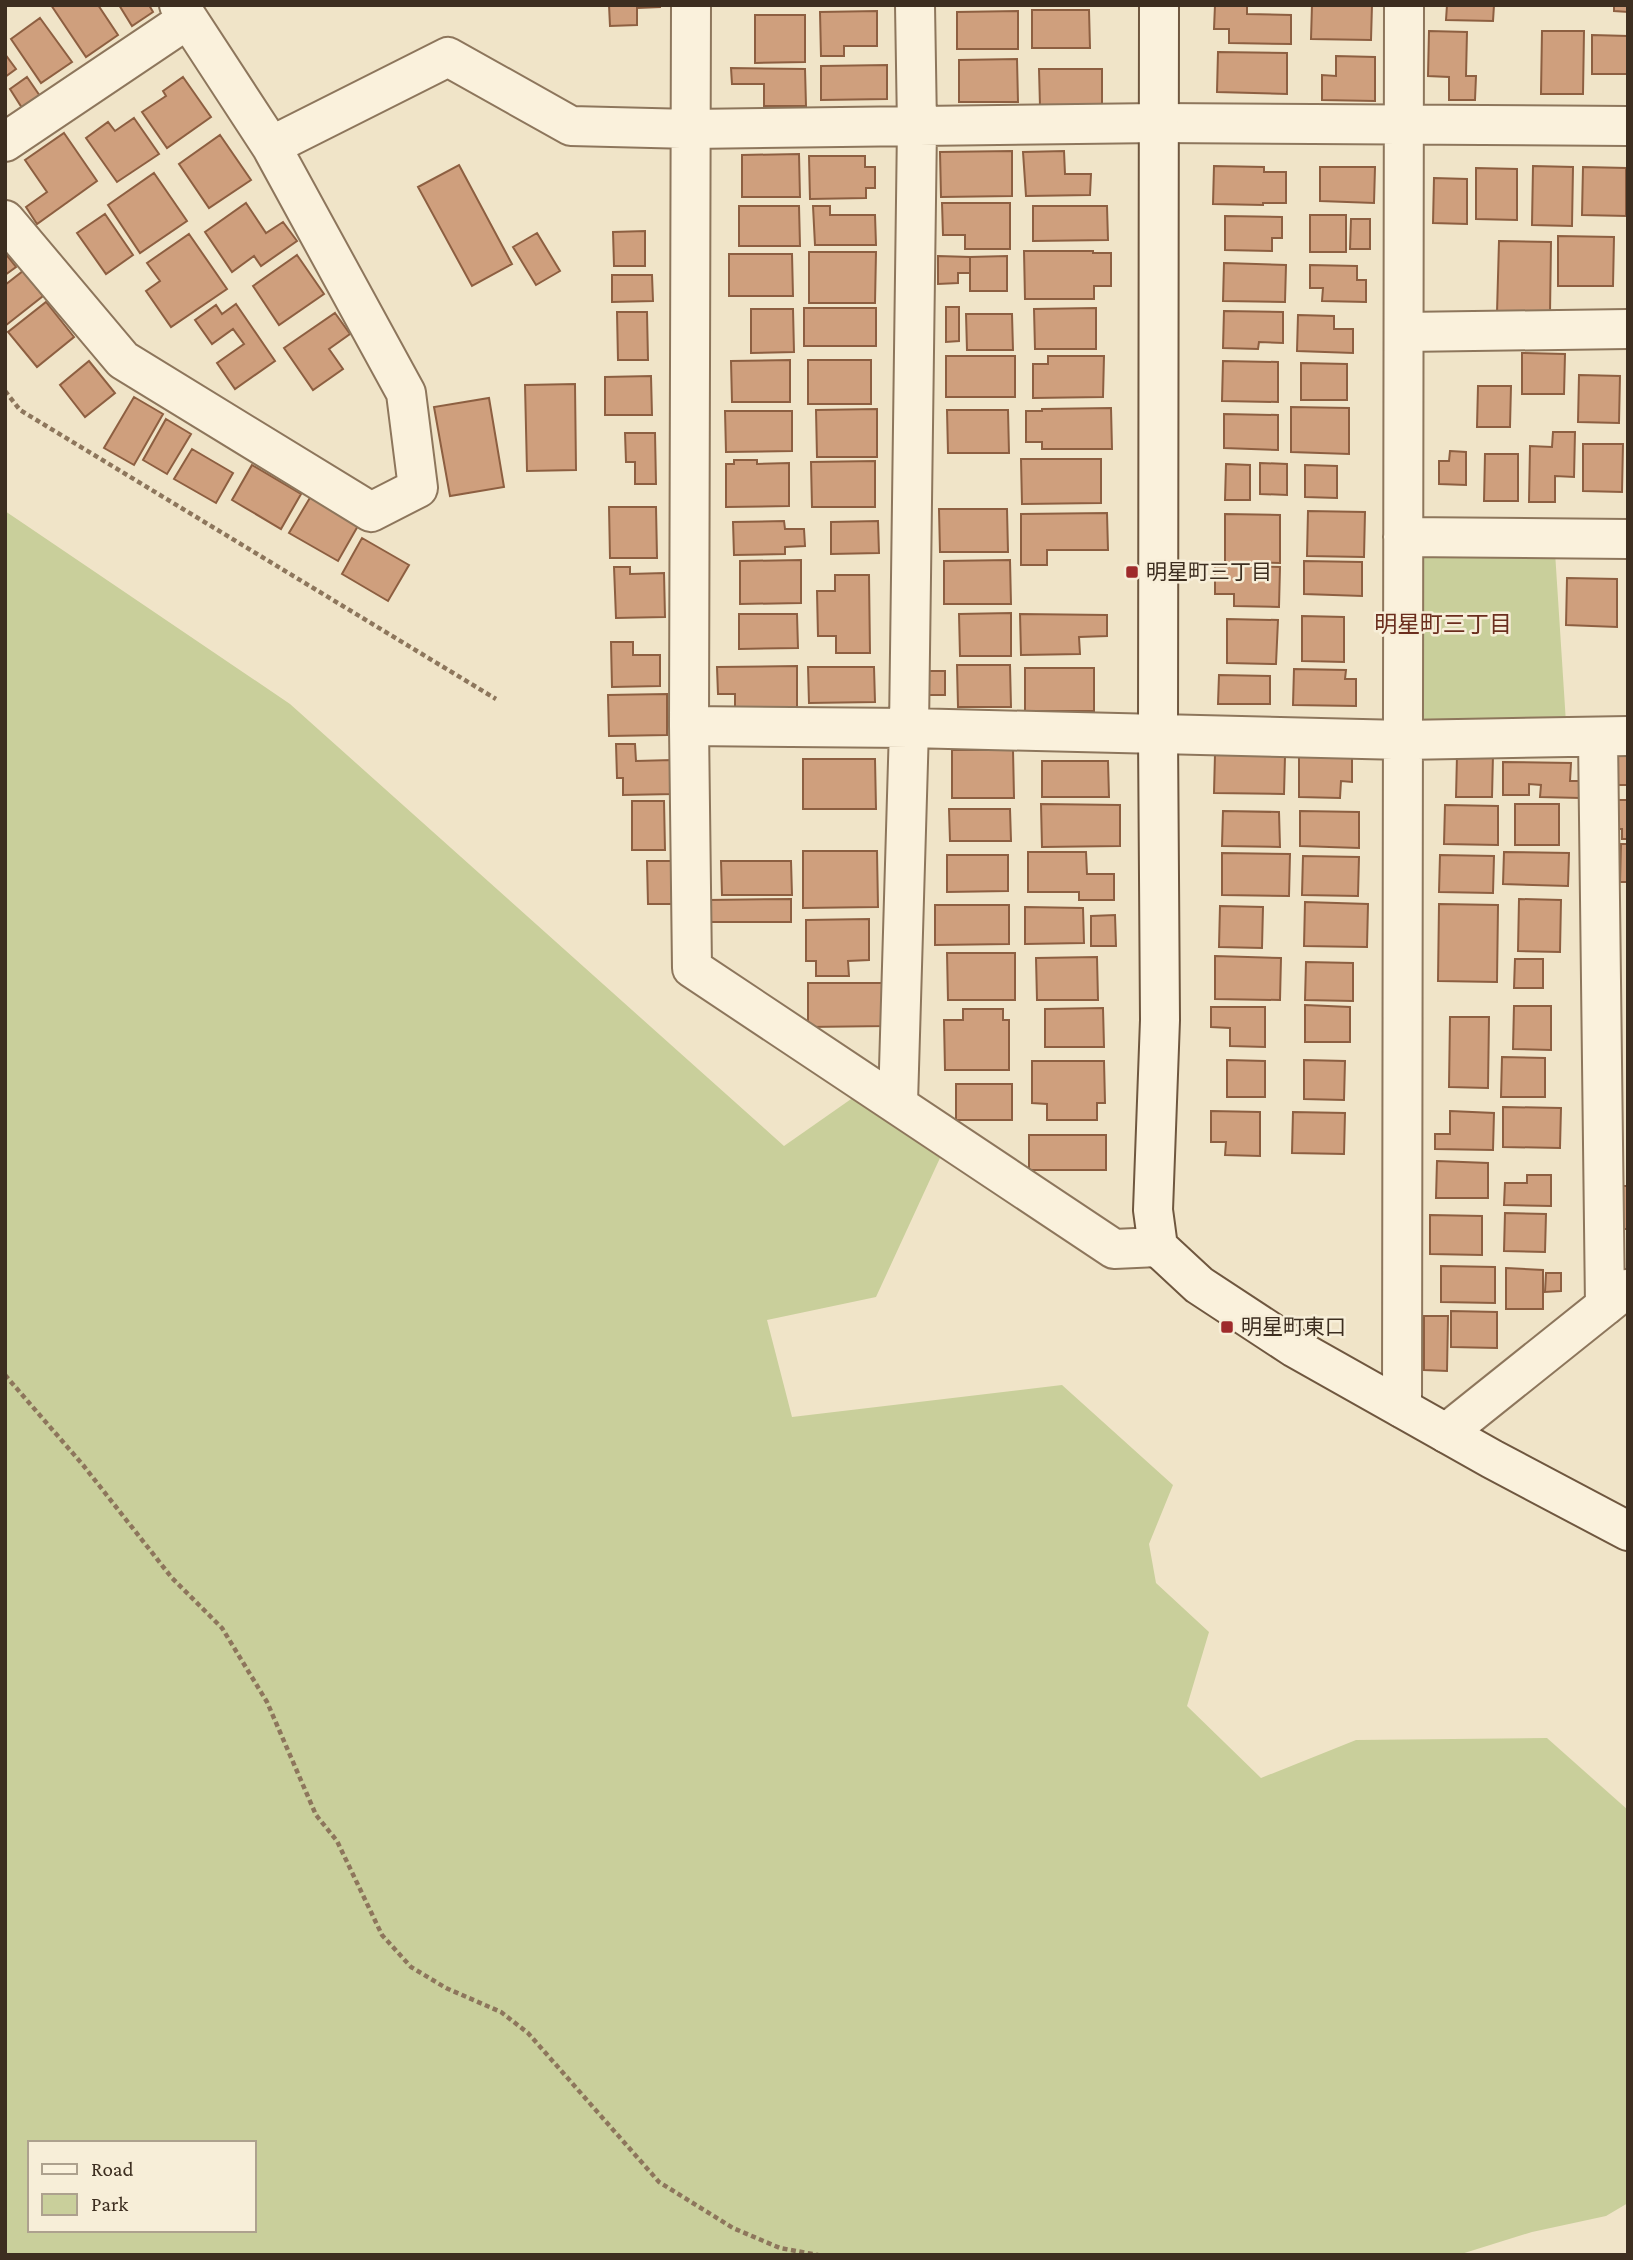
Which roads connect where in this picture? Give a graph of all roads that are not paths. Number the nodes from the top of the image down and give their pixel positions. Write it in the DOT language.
graph roads {
  1 [pos="691,5"];
  2 [pos="915,5"];
  3 [pos="1159,5"];
  4 [pos="1404,5"];
  5 [pos="183,12"];
  6 [pos="1159,123"];
  7 [pos="1404,124"];
  8 [pos="917,126"];
  9 [pos="1628,126"];
  10 [pos="691,129"];
  11 [pos="5,142"];
  12 [pos="271,146"];
  13 [pos="5,220"];
  14 [pos="1628,329"];
  15 [pos="1404,332"];
  16 [pos="1403,537"];
  17 [pos="1628,539"];
  18 [pos="689,726"];
  19 [pos="908,728"];
  20 [pos="1158,734"];
  21 [pos="1613,737"];
  22 [pos="1403,740"];
  23 [pos="898,1104"];
  24 [pos="1158,1247"];
  25 [pos="1616,1297"];
  26 [pos="1402,1408"];
  27 [pos="1447,1433"];
  28 [pos="1628,1531"];
  1 -- 10 [label="street"];
  2 -- 8 [label="street"];
  3 -- 6 [label="street"];
  4 -- 7 [label="street"];
  5 -- 11 [label="street"];
  5 -- 12 [label="street"];
  6 -- 7 [label="street"];
  6 -- 8 [label="street"];
  6 -- 20 [label="street"];
  7 -- 9 [label="street"];
  7 -- 15 [label="street"];
  8 -- 10 [label="street"];
  8 -- 19 [label="street"];
  10 -- 12 [label="street"];
  10 -- 18 [label="street"];
  12 -- 13 [label="street"];
  14 -- 15 [label="street"];
  15 -- 16 [label="street"];
  16 -- 17 [label="street"];
  16 -- 22 [label="street"];
  18 -- 19 [label="street"];
  18 -- 23 [label="street"];
  19 -- 20 [label="street"];
  19 -- 23 [label="street"];
  20 -- 22 [label="street"];
  20 -- 24 [label="street"];
  21 -- 22 [label="street"];
  21 -- 25 [label="street"];
  22 -- 26 [label="street"];
  23 -- 24 [label="street"];
  24 -- 26 [label="street"];
  25 -- 27 [label="street"];
  26 -- 27 [label="street"];
  27 -- 28 [label="street"];
}
